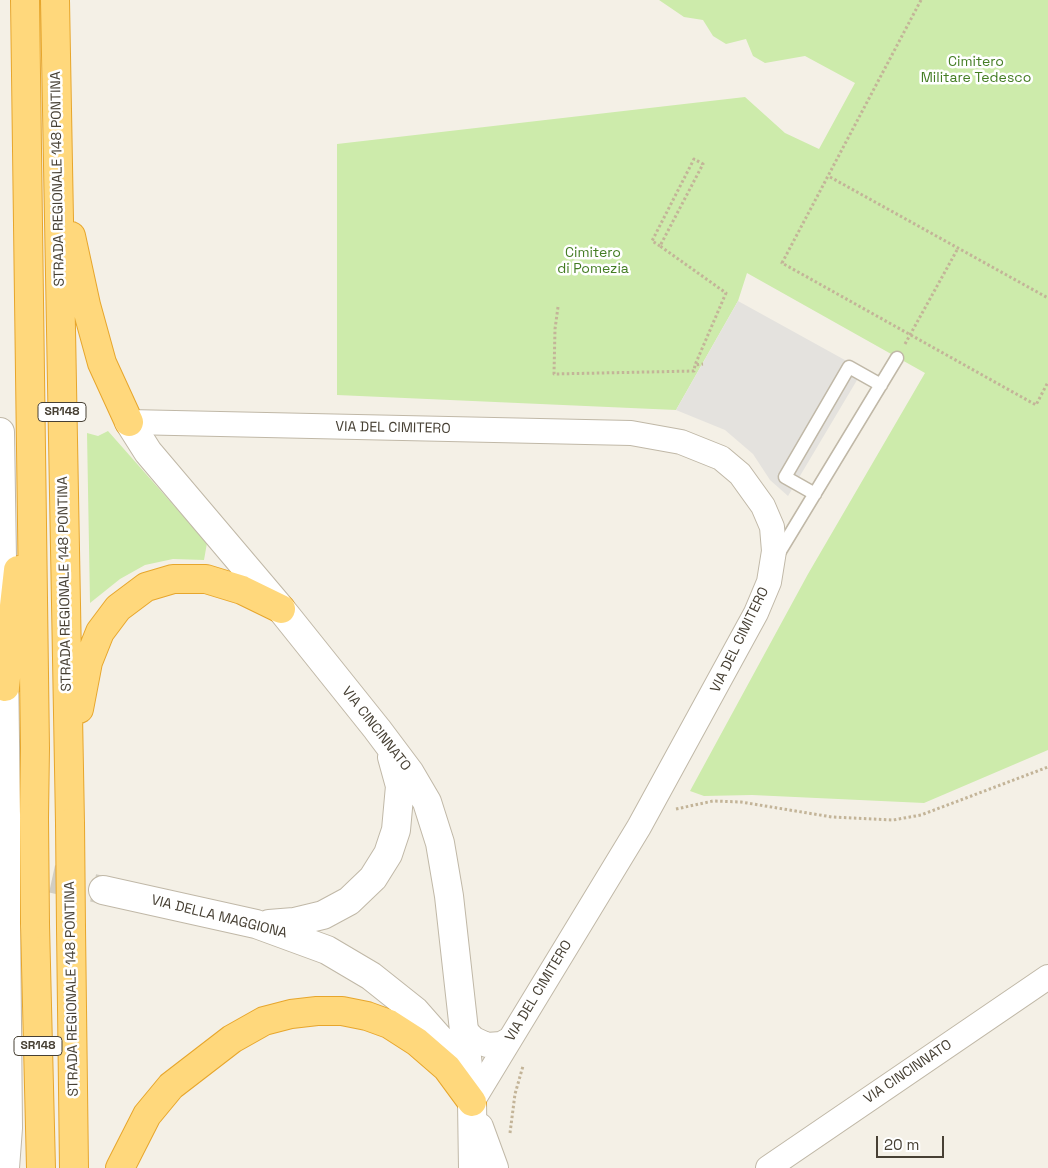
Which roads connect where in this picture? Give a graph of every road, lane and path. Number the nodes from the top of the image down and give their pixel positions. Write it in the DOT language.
graph roads {
  1 [pos="25,0"];
  2 [pos="55,0"];
  3 [pos="921,0"];
  4 [pos="57,162"];
  5 [pos="830,177"];
  6 [pos="660,246"];
  7 [pos="957,250"];
  8 [pos="1048,298"];
  9 [pos="558,307"];
  10 [pos="910,334"];
  11 [pos="897,358"];
  12 [pos="703,364"];
  13 [pos="695,365"];
  14 [pos="1048,382"];
  15 [pos="881,385"];
  16 [pos="128,422"];
  17 [pos="0,432"];
  18 [pos="31,457"];
  19 [pos="815,494"];
  20 [pos="773,562"];
  21 [pos="281,609"];
  22 [pos="4,687"];
  23 [pos="377,729"];
  24 [pos="1048,767"];
  25 [pos="68,780"];
  26 [pos="674,810"];
  27 [pos="103,890"];
  28 [pos="256,924"];
  29 [pos="1048,977"];
  30 [pos="4,1022"];
  31 [pos="464,1029"];
  32 [pos="510,1039"];
  33 [pos="472,1102"];
  34 [pos="5,1168"];
  35 [pos="41,1168"];
  36 [pos="74,1168"];
  37 [pos="120,1168"];
  38 [pos="473,1168"];
  39 [pos="494,1168"];
  40 [pos="768,1168"];
  1 -- 18 [label="highway, SR148"];
  2 -- 4 [label="highway, STRADA REGIONALE 148 PONTINA / SR148"];
  3 -- 5 [label="path"];
  4 -- 16 [label="highway"];
  4 -- 25 [label="highway, STRADA REGIONALE 148 PONTINA / SR148"];
  5 -- 7 [label="path"];
  5 -- 10 [label="path"];
  6 -- 6 [label="path"];
  6 -- 13 [label="path"];
  7 -- 8 [label="path"];
  7 -- 10 [label="path"];
  9 -- 13 [label="path"];
  10 -- 11 [label="path"];
  10 -- 14 [label="path"];
  11 -- 15 [label="lane"];
  12 -- 13 [label="path"];
  15 -- 19 [label="lane"];
  15 -- 19 [label="lane"];
  16 -- 20 [label="street, VIA DEL CIMITERO"];
  16 -- 21 [label="street, VIA CINCINNATO"];
  17 -- 22 [label="street"];
  18 -- 22 [label="highway"];
  18 -- 35 [label="highway, SR148, bridge"];
  19 -- 20 [label="lane"];
  20 -- 32 [label="street, VIA DEL CIMITERO"];
  21 -- 23 [label="street, VIA CINCINNATO"];
  21 -- 25 [label="highway"];
  22 -- 30 [label="street, bridge"];
  23 -- 28 [label="street"];
  23 -- 31 [label="street, VIA CINCINNATO"];
  24 -- 26 [label="path"];
  25 -- 36 [label="highway, STRADA REGIONALE 148 PONTINA / SR148, bridge"];
  27 -- 28 [label="street, VIA DELLA MAGGIONA"];
  28 -- 33 [label="street, VIA DELLA MAGGIONA"];
  29 -- 40 [label="street, VIA CINCINNATO"];
  30 -- 34 [label="street"];
  31 -- 32 [label="street"];
  31 -- 33 [label="street, VIA CINCINNATO"];
  32 -- 33 [label="street, VIA DEL CIMITERO"];
  33 -- 37 [label="highway"];
  33 -- 38 [label="street, VIA CINCINNATO"];
  33 -- 39 [label="street, VIA CINCINNATO"];
}
